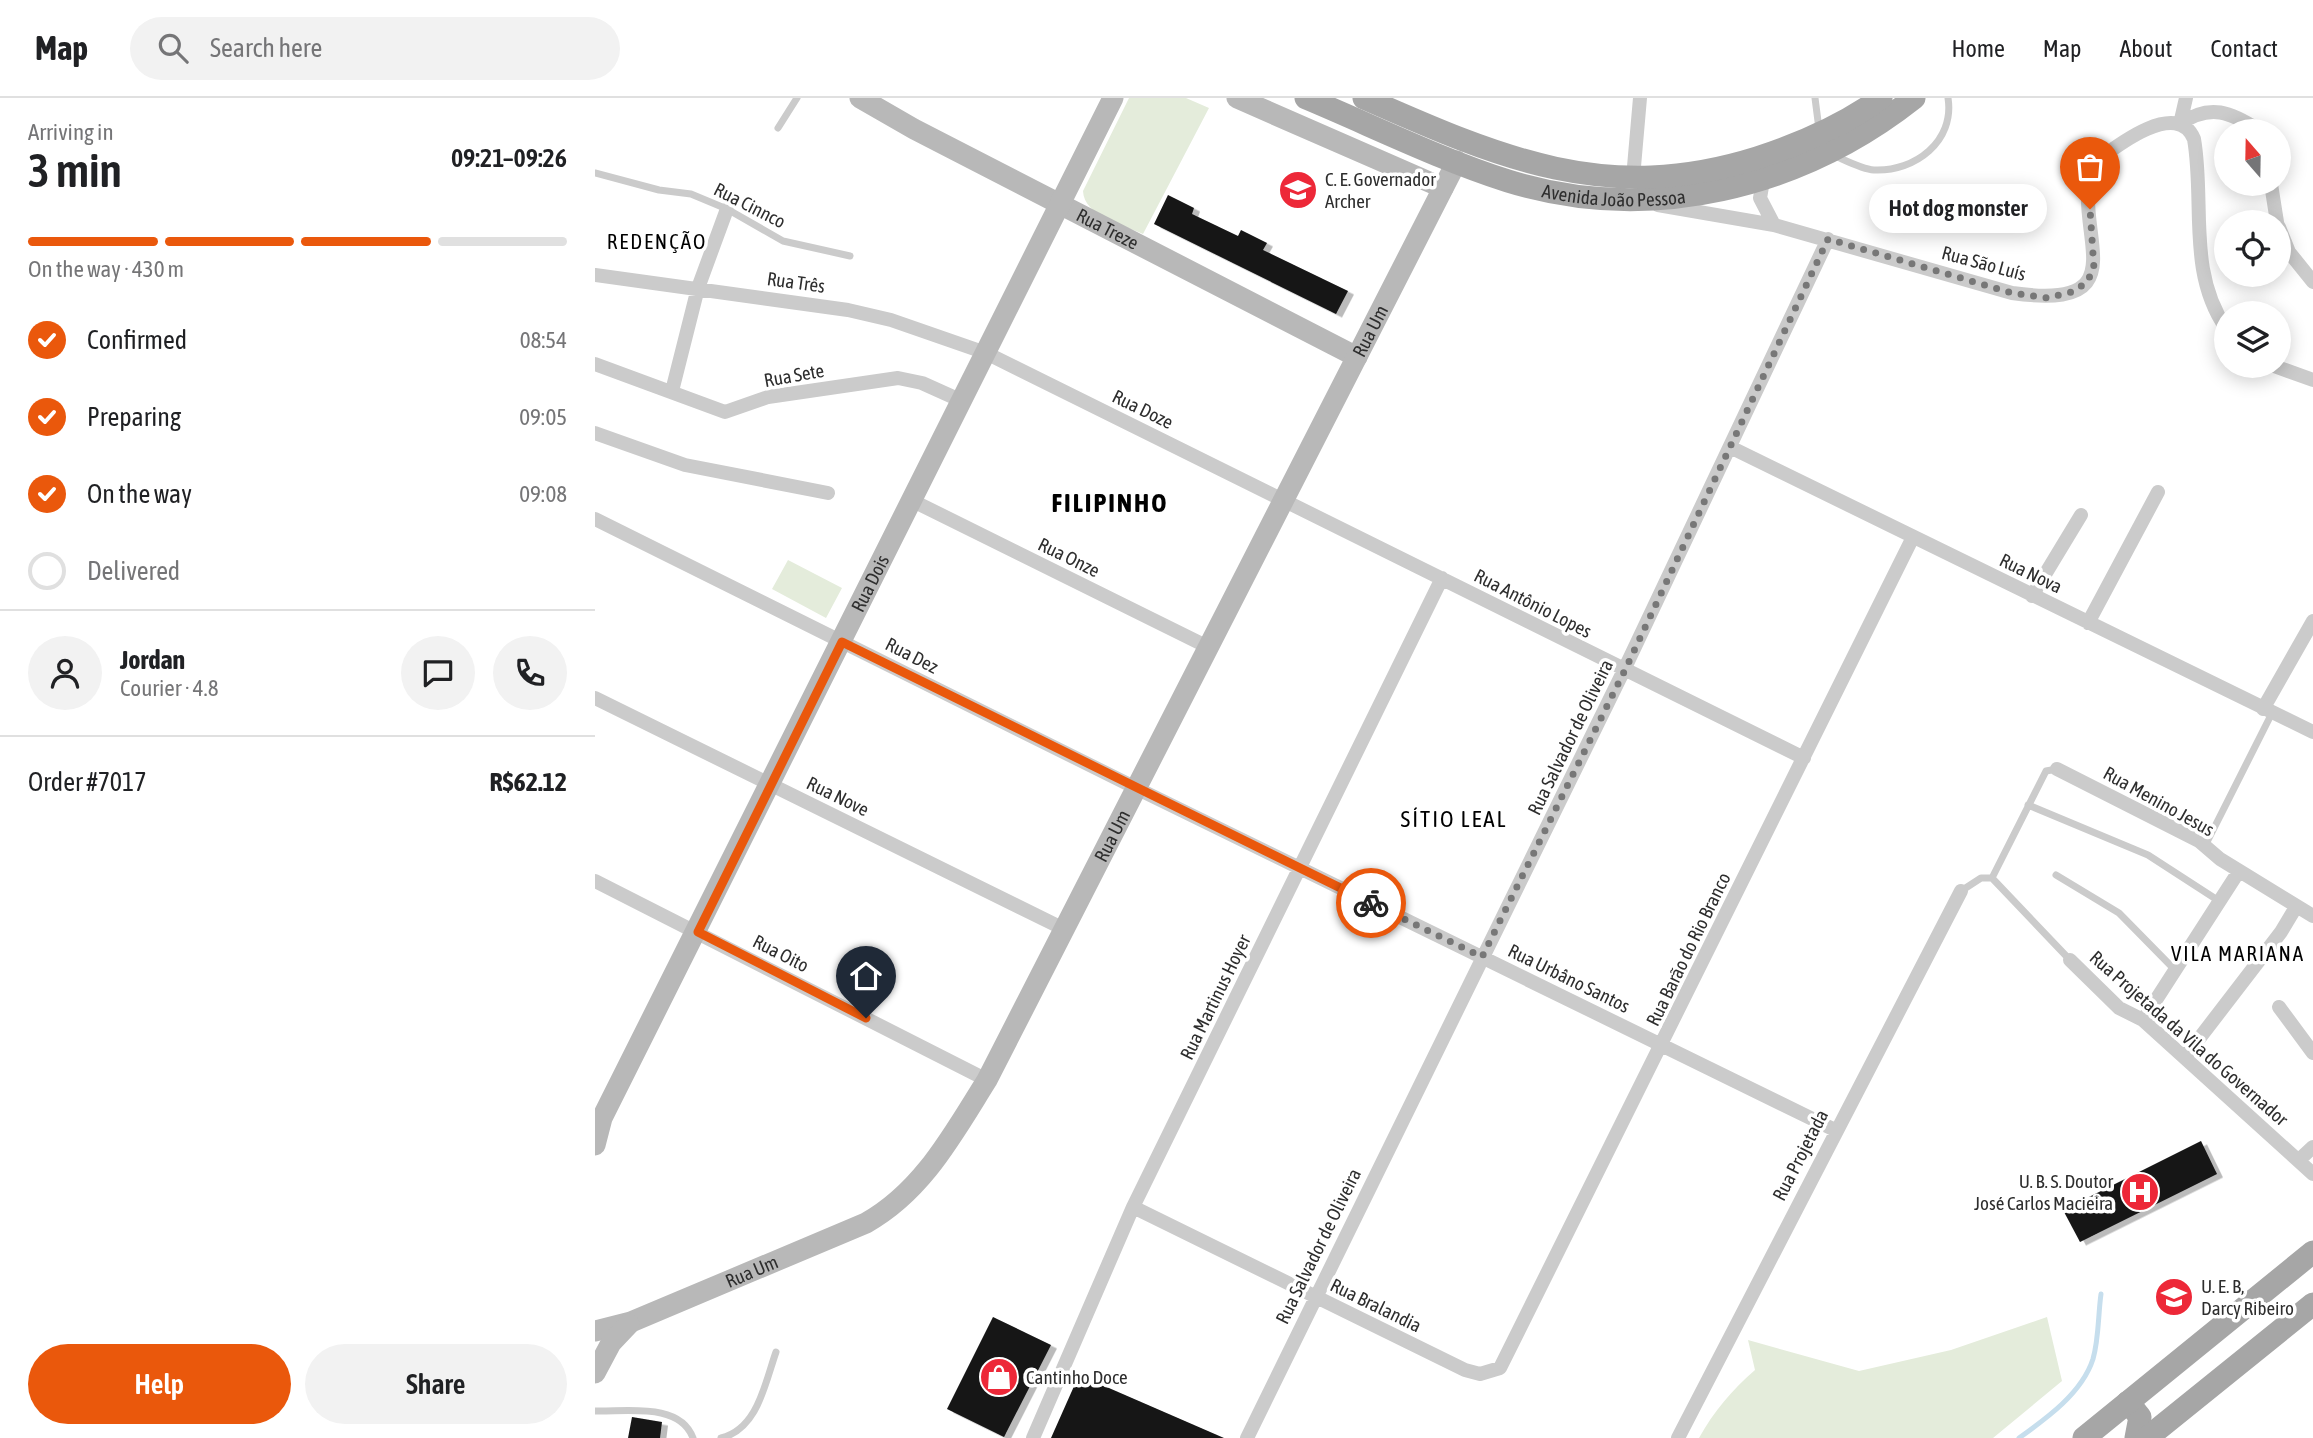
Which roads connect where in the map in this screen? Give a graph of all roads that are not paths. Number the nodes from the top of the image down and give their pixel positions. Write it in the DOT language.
graph roads {
  1 [pos="797,98"];
  2 [pos="860,98"];
  3 [pos="1113,98"];
  4 [pos="1237,98"];
  5 [pos="1306,98"];
  6 [pos="1364,98"];
  7 [pos="1640,98"];
  8 [pos="1815,98"];
  9 [pos="1881,98"];
  10 [pos="1915,98"];
  11 [pos="1948,98"];
  12 [pos="2186,98"];
  13 [pos="2231,119"];
  14 [pos="2180,124"];
  15 [pos="778,128"];
  16 [pos="1824,143"];
  17 [pos="1457,161"];
  18 [pos="595,173"];
  19 [pos="1763,181"];
  20 [pos="1443,188"];
  21 [pos="1630,189"];
  22 [pos="1060,205"];
  23 [pos="727,209"];
  24 [pos="1774,225"];
  25 [pos="1828,239"];
  26 [pos="2291,254"];
  27 [pos="850,256"];
  28 [pos="596,279"];
  29 [pos="2313,282"];
  30 [pos="698,288"];
  31 [pos="2214,305"];
  32 [pos="986,353"];
  33 [pos="1357,357"];
  34 [pos="595,364"];
  35 [pos="2291,372"];
  36 [pos="2313,380"];
  37 [pos="672,391"];
  38 [pos="962,401"];
  39 [pos="595,433"];
  40 [pos="1732,448"];
  41 [pos="2158,492"];
  42 [pos="828,493"];
  43 [pos="1284,499"];
  44 [pos="913,501"];
  45 [pos="2081,515"];
  46 [pos="595,519"];
  47 [pos="1913,537"];
  48 [pos="1442,578"];
  49 [pos="2032,596"];
  50 [pos="2313,621"];
  51 [pos="2088,623"];
  52 [pos="842,642"];
  53 [pos="1208,647"];
  54 [pos="1625,670"];
  55 [pos="595,698"];
  56 [pos="2268,711"];
  57 [pos="2313,732"];
  58 [pos="1804,758"];
  59 [pos="2057,769"];
  60 [pos="771,785"];
  61 [pos="1136,788"];
  62 [pos="2028,805"];
  63 [pos="2205,846"];
  64 [pos="1301,867"];
  65 [pos="2239,871"];
  66 [pos="2056,876"];
  67 [pos="1991,878"];
  68 [pos="595,881"];
  69 [pos="1961,891"];
  70 [pos="2219,901"];
  71 [pos="2296,907"];
  72 [pos="2313,916"];
  73 [pos="1063,929"];
  74 [pos="698,932"];
  75 [pos="1482,957"];
  76 [pos="2070,960"];
  77 [pos="2175,970"];
  78 [pos="2279,1007"];
  79 [pos="2143,1020"];
  80 [pos="1662,1044"];
  81 [pos="2313,1053"];
  82 [pos="2185,1057"];
  83 [pos="987,1080"];
  84 [pos="1835,1130"];
  85 [pos="595,1145"];
  86 [pos="2313,1147"];
  87 [pos="2299,1160"];
  88 [pos="2313,1174"];
  89 [pos="1133,1207"];
  90 [pos="2313,1252"];
  91 [pos="1315,1296"];
  92 [pos="2308,1307"];
  93 [pos="631,1322"];
  94 [pos="595,1331"];
  95 [pos="776,1352"];
  96 [pos="595,1373"];
  97 [pos="1492,1373"];
  98 [pos="2129,1402"];
  99 [pos="595,1411"];
  100 [pos="693,1438"];
  101 [pos="721,1438"];
  102 [pos="1033,1438"];
  103 [pos="1247,1438"];
  104 [pos="1678,1438"];
  105 [pos="2084,1438"];
  106 [pos="2136,1438"];
  107 [pos="2147,1438"];
  1 -- 15 [label="lane"];
  2 -- 22 [label="main road, Rua Treze"];
  3 -- 22 [label="main road, Rua Dois"];
  4 -- 20 [label="main road"];
  5 -- 17 [label="main road, Avenida João Pessoa"];
  6 -- 21 [label="main road, Avenida João Pessoa"];
  7 -- 21 [label="street"];
  8 -- 16 [label="lane"];
  9 -- 16 [label="main road, Avenida João Pessoa"];
  10 -- 16 [label="main road, Avenida João Pessoa"];
  11 -- 16 [label="lane"];
  12 -- 14 [label="street"];
  13 -- 14 [label="street, Rua São Luís"];
  14 -- 25 [label="street, Rua São Luís"];
  14 -- 31 [label="street"];
  16 -- 19 [label="main road, Avenida João Pessoa"];
  16 -- 21 [label="main road, Avenida João Pessoa"];
  17 -- 20 [label="main road, Rua Um"];
  17 -- 21 [label="main road, Avenida João Pessoa"];
  18 -- 23 [label="lane, Rua Cinnco"];
  19 -- 21 [label="main road, Avenida João Pessoa"];
  19 -- 24 [label="street"];
  20 -- 33 [label="main road, Rua Um"];
  21 -- 24 [label="street, Rua São Luís"];
  22 -- 32 [label="main road, Rua Dois"];
  22 -- 33 [label="main road, Rua Treze"];
  23 -- 27 [label="lane, Rua Cinnco"];
  23 -- 30 [label="street"];
  24 -- 25 [label="street, Rua São Luís"];
  25 -- 40 [label="street, Rua Salvador de Oliveira"];
  26 -- 29 [label="street"];
  28 -- 30 [label="street, Rua Três"];
  30 -- 32 [label="street, Rua Três"];
  30 -- 37 [label="street"];
  32 -- 38 [label="main road, Rua Dois"];
  32 -- 43 [label="street, Rua Doze"];
  33 -- 43 [label="main road, Rua Um"];
  34 -- 37 [label="street, Rua Sete"];
  35 -- 36 [label="street"];
  37 -- 38 [label="street, Rua Sete"];
  38 -- 44 [label="main road, Rua Dois"];
  39 -- 42 [label="street"];
  40 -- 47 [label="street, Rua Nova"];
  40 -- 54 [label="street, Rua Salvador de Oliveira"];
  41 -- 51 [label="street"];
  43 -- 48 [label="street, Rua Antônio Lopes"];
  43 -- 53 [label="main road, Rua Um"];
  44 -- 52 [label="main road, Rua Dois"];
  44 -- 53 [label="street, Rua Onze"];
  45 -- 49 [label="street"];
  46 -- 52 [label="street, Rua Dez"];
  47 -- 49 [label="street, Rua Nova"];
  47 -- 58 [label="street, Rua Barão do Rio Branco"];
  48 -- 54 [label="street, Rua Antônio Lopes"];
  48 -- 64 [label="street, Rua Martinus Hoyer"];
  49 -- 51 [label="street, Rua Nova"];
  50 -- 56 [label="street"];
  51 -- 56 [label="street, Rua Nova"];
  52 -- 60 [label="main road, Rua Dois"];
  52 -- 61 [label="street, Rua Dez"];
  53 -- 61 [label="main road, Rua Um"];
  54 -- 58 [label="street, Rua Antônio Lopes"];
  54 -- 75 [label="street, Rua Salvador de Oliveira"];
  55 -- 60 [label="street, Rua Nove"];
  56 -- 57 [label="street, Rua Nova"];
  56 -- 63 [label="lane"];
  58 -- 80 [label="street, Rua Barão do Rio Branco"];
  59 -- 62 [label="lane"];
  59 -- 63 [label="street, Rua Menino Jesus"];
  60 -- 73 [label="street, Rua Nove"];
  60 -- 74 [label="main road, Rua Dois"];
  61 -- 64 [label="street, Rua Urbâno Santos"];
  61 -- 73 [label="main road, Rua Um"];
  62 -- 67 [label="lane"];
  62 -- 70 [label="lane"];
  63 -- 65 [label="street, Rua Menino Jesus"];
  64 -- 75 [label="street, Rua Urbâno Santos"];
  64 -- 89 [label="street, Rua Martinus Hoyer"];
  65 -- 70 [label="street"];
  65 -- 71 [label="street, Rua Menino Jesus"];
  66 -- 77 [label="lane"];
  67 -- 69 [label="lane"];
  67 -- 76 [label="lane"];
  68 -- 74 [label="street, Rua Oito"];
  69 -- 84 [label="street, Rua Projetada"];
  70 -- 77 [label="street"];
  71 -- 72 [label="street, Rua Menino Jesus"];
  71 -- 82 [label="street"];
  73 -- 83 [label="main road, Rua Um"];
  74 -- 83 [label="street, Rua Oito"];
  74 -- 85 [label="main road, Rua Dois"];
  75 -- 80 [label="street, Rua Urbâno Santos"];
  75 -- 91 [label="street, Rua Salvador de Oliveira"];
  76 -- 79 [label="street, Rua Projetada da Vila do Governador"];
  77 -- 79 [label="street"];
  78 -- 81 [label="street"];
  79 -- 82 [label="street, Rua Projetada da Vila do Governador"];
  80 -- 84 [label="street, Rua Urbâno Santos"];
  80 -- 97 [label="street, Rua Barão do Rio Branco"];
  82 -- 87 [label="street, Rua Projetada da Vila do Governador"];
  83 -- 93 [label="main road, Rua Um"];
  84 -- 104 [label="street, Rua Projetada"];
  86 -- 87 [label="street"];
  87 -- 88 [label="street, Rua Projetada da Vila do Governador"];
  89 -- 91 [label="street, Rua Bralandia"];
  89 -- 102 [label="street, Rua Martinus Hoyer"];
  90 -- 98 [label="main road"];
  91 -- 97 [label="street, Rua Bralandia"];
  91 -- 103 [label="street, Rua Salvador de Oliveira"];
  92 -- 107 [label="main road"];
  93 -- 94 [label="main road, Rua Um"];
  93 -- 96 [label="main road"];
  95 -- 101 [label="lane"];
  98 -- 105 [label="main road"];
  98 -- 106 [label="main road"];
  99 -- 100 [label="lane"];
}
